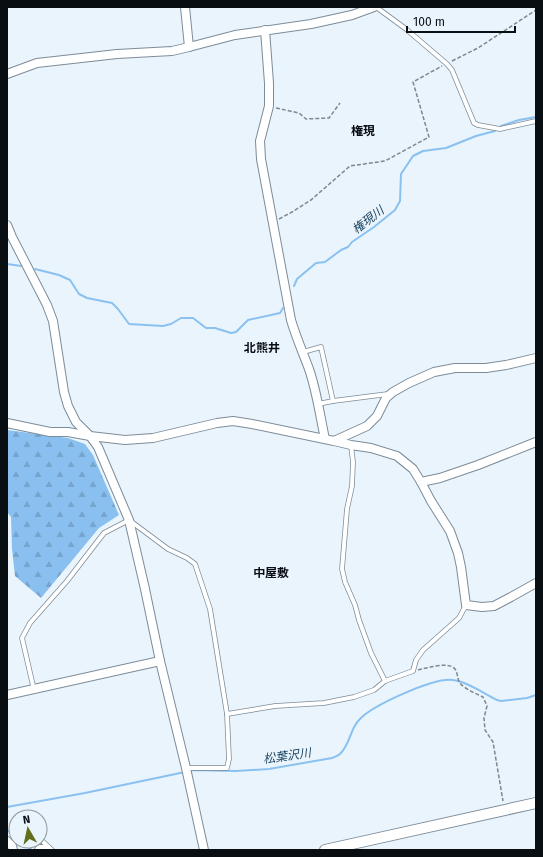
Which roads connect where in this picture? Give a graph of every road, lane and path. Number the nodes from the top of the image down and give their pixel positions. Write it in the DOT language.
graph roads {
  1 [pos="185,7"];
  2 [pos="375,7"];
  3 [pos="536,10"];
  4 [pos="265,30"];
  5 [pos="189,48"];
  6 [pos="447,64"];
  7 [pos="7,74"];
  8 [pos="340,103"];
  9 [pos="269,106"];
  10 [pos="536,121"];
  11 [pos="272,222"];
  12 [pos="7,225"];
  13 [pos="302,352"];
  14 [pos="536,358"];
  15 [pos="391,394"];
  16 [pos="333,401"];
  17 [pos="318,404"];
  18 [pos="7,423"];
  19 [pos="90,436"];
  20 [pos="324,439"];
  21 [pos="334,441"];
  22 [pos="536,442"];
  23 [pos="351,445"];
  24 [pos="422,482"];
  25 [pos="130,520"];
  26 [pos="536,583"];
  27 [pos="466,605"];
  28 [pos="160,661"];
  29 [pos="413,671"];
  30 [pos="385,681"];
  31 [pos="34,690"];
  32 [pos="7,695"];
  33 [pos="227,714"];
  34 [pos="186,768"];
  35 [pos="536,803"];
  36 [pos="504,810"];
  37 [pos="7,841"];
  38 [pos="13,850"];
  39 [pos="40,850"];
  40 [pos="45,850"];
  41 [pos="204,850"];
  42 [pos="325,850"];
  1 -- 5 [label="street"];
  2 -- 4 [label="street"];
  2 -- 6 [label="lane"];
  3 -- 6 [label="path"];
  4 -- 5 [label="street"];
  4 -- 9 [label="street"];
  5 -- 7 [label="street"];
  6 -- 10 [label="lane"];
  6 -- 11 [label="path"];
  8 -- 9 [label="path"];
  9 -- 11 [label="street"];
  11 -- 13 [label="street"];
  12 -- 19 [label="street"];
  13 -- 16 [label="lane"];
  13 -- 17 [label="street"];
  14 -- 15 [label="street"];
  15 -- 16 [label="lane"];
  15 -- 21 [label="street"];
  16 -- 17 [label="lane"];
  17 -- 20 [label="street"];
  18 -- 19 [label="street"];
  19 -- 20 [label="street"];
  19 -- 25 [label="street"];
  20 -- 21 [label="street"];
  21 -- 23 [label="street"];
  22 -- 24 [label="street"];
  23 -- 24 [label="street"];
  23 -- 30 [label="lane"];
  24 -- 27 [label="street"];
  25 -- 28 [label="street"];
  25 -- 31 [label="lane"];
  25 -- 33 [label="lane"];
  26 -- 27 [label="street"];
  27 -- 29 [label="lane"];
  28 -- 31 [label="street"];
  28 -- 34 [label="street"];
  29 -- 30 [label="lane"];
  29 -- 36 [label="path"];
  30 -- 33 [label="lane"];
  31 -- 32 [label="street"];
  33 -- 34 [label="lane"];
  34 -- 41 [label="street"];
  35 -- 36 [label="street"];
  36 -- 42 [label="street"];
  37 -- 38 [label="street"];
  39 -- 40 [label="street"];
}
